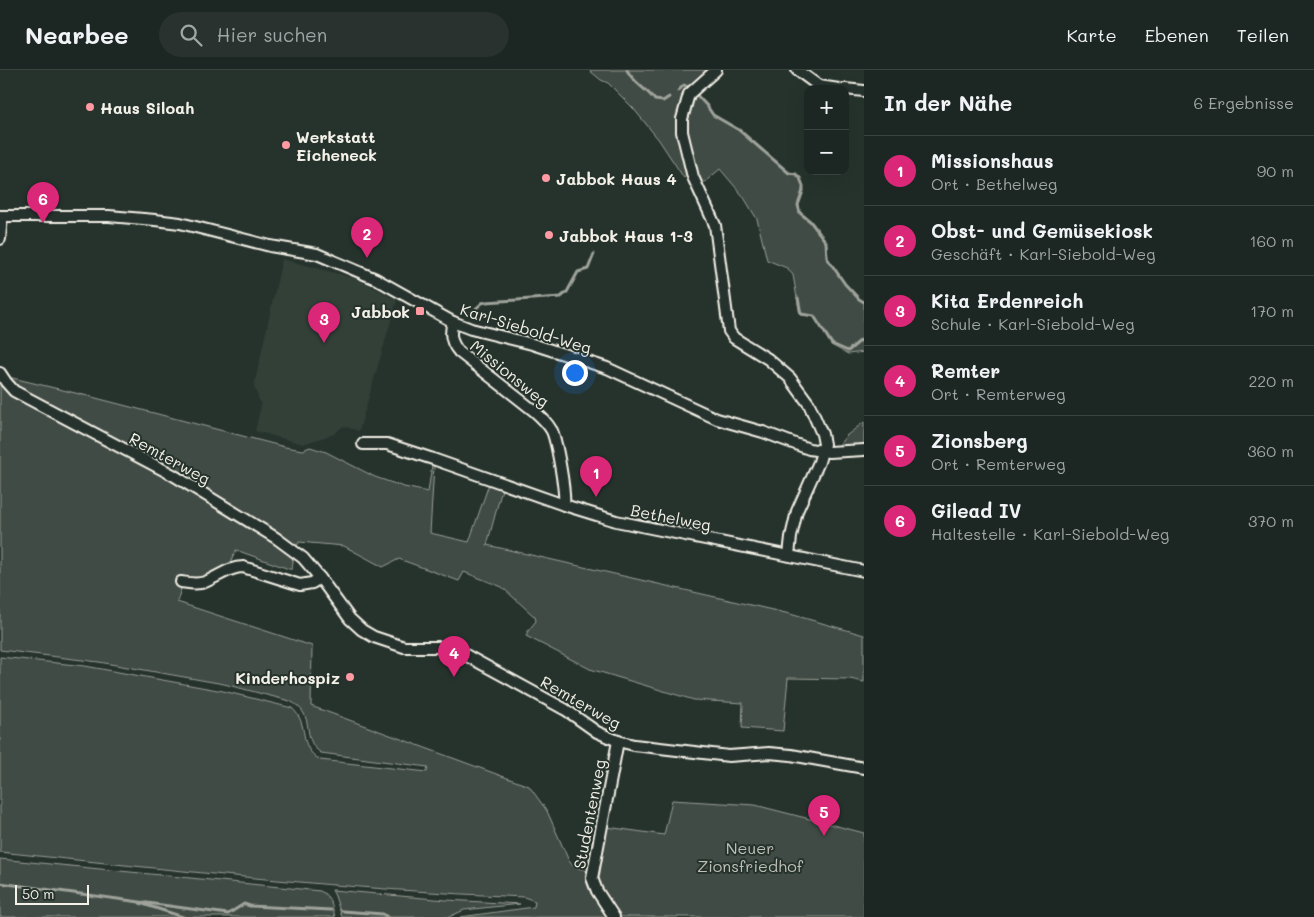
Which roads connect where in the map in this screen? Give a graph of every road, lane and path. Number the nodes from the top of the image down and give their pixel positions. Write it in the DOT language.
graph roads {
  1 [pos="716,70"];
  2 [pos="797,70"];
  3 [pos="818,85"];
  4 [pos="849,89"];
  5 [pos="864,91"];
  6 [pos="1,216"];
  7 [pos="0,239"];
  8 [pos="453,322"];
  9 [pos="0,373"];
  10 [pos="362,444"];
  11 [pos="864,450"];
  12 [pos="822,451"];
  13 [pos="564,505"];
  14 [pos="789,555"];
  15 [pos="864,571"];
  16 [pos="320,578"];
  17 [pos="181,582"];
  18 [pos="618,741"];
  19 [pos="864,768"];
  20 [pos="614,917"];
  1 -- 12 [label="street"];
  2 -- 3 [label="street"];
  4 -- 5 [label="street"];
  6 -- 7 [label="street"];
  6 -- 8 [label="street, Karl-Siebold-Weg"];
  8 -- 12 [label="street, Karl-Siebold-Weg"];
  8 -- 13 [label="street, Missionsweg"];
  9 -- 16 [label="street, Remterweg"];
  10 -- 13 [label="street, Bethelweg"];
  11 -- 12 [label="street, Karl-Siebold-Weg"];
  12 -- 14 [label="street"];
  13 -- 14 [label="street, Bethelweg"];
  14 -- 15 [label="street, Bethelweg"];
  16 -- 17 [label="street"];
  16 -- 18 [label="street, Remterweg"];
  18 -- 19 [label="street, Remterweg"];
  18 -- 20 [label="street, Studentenweg"];
}
